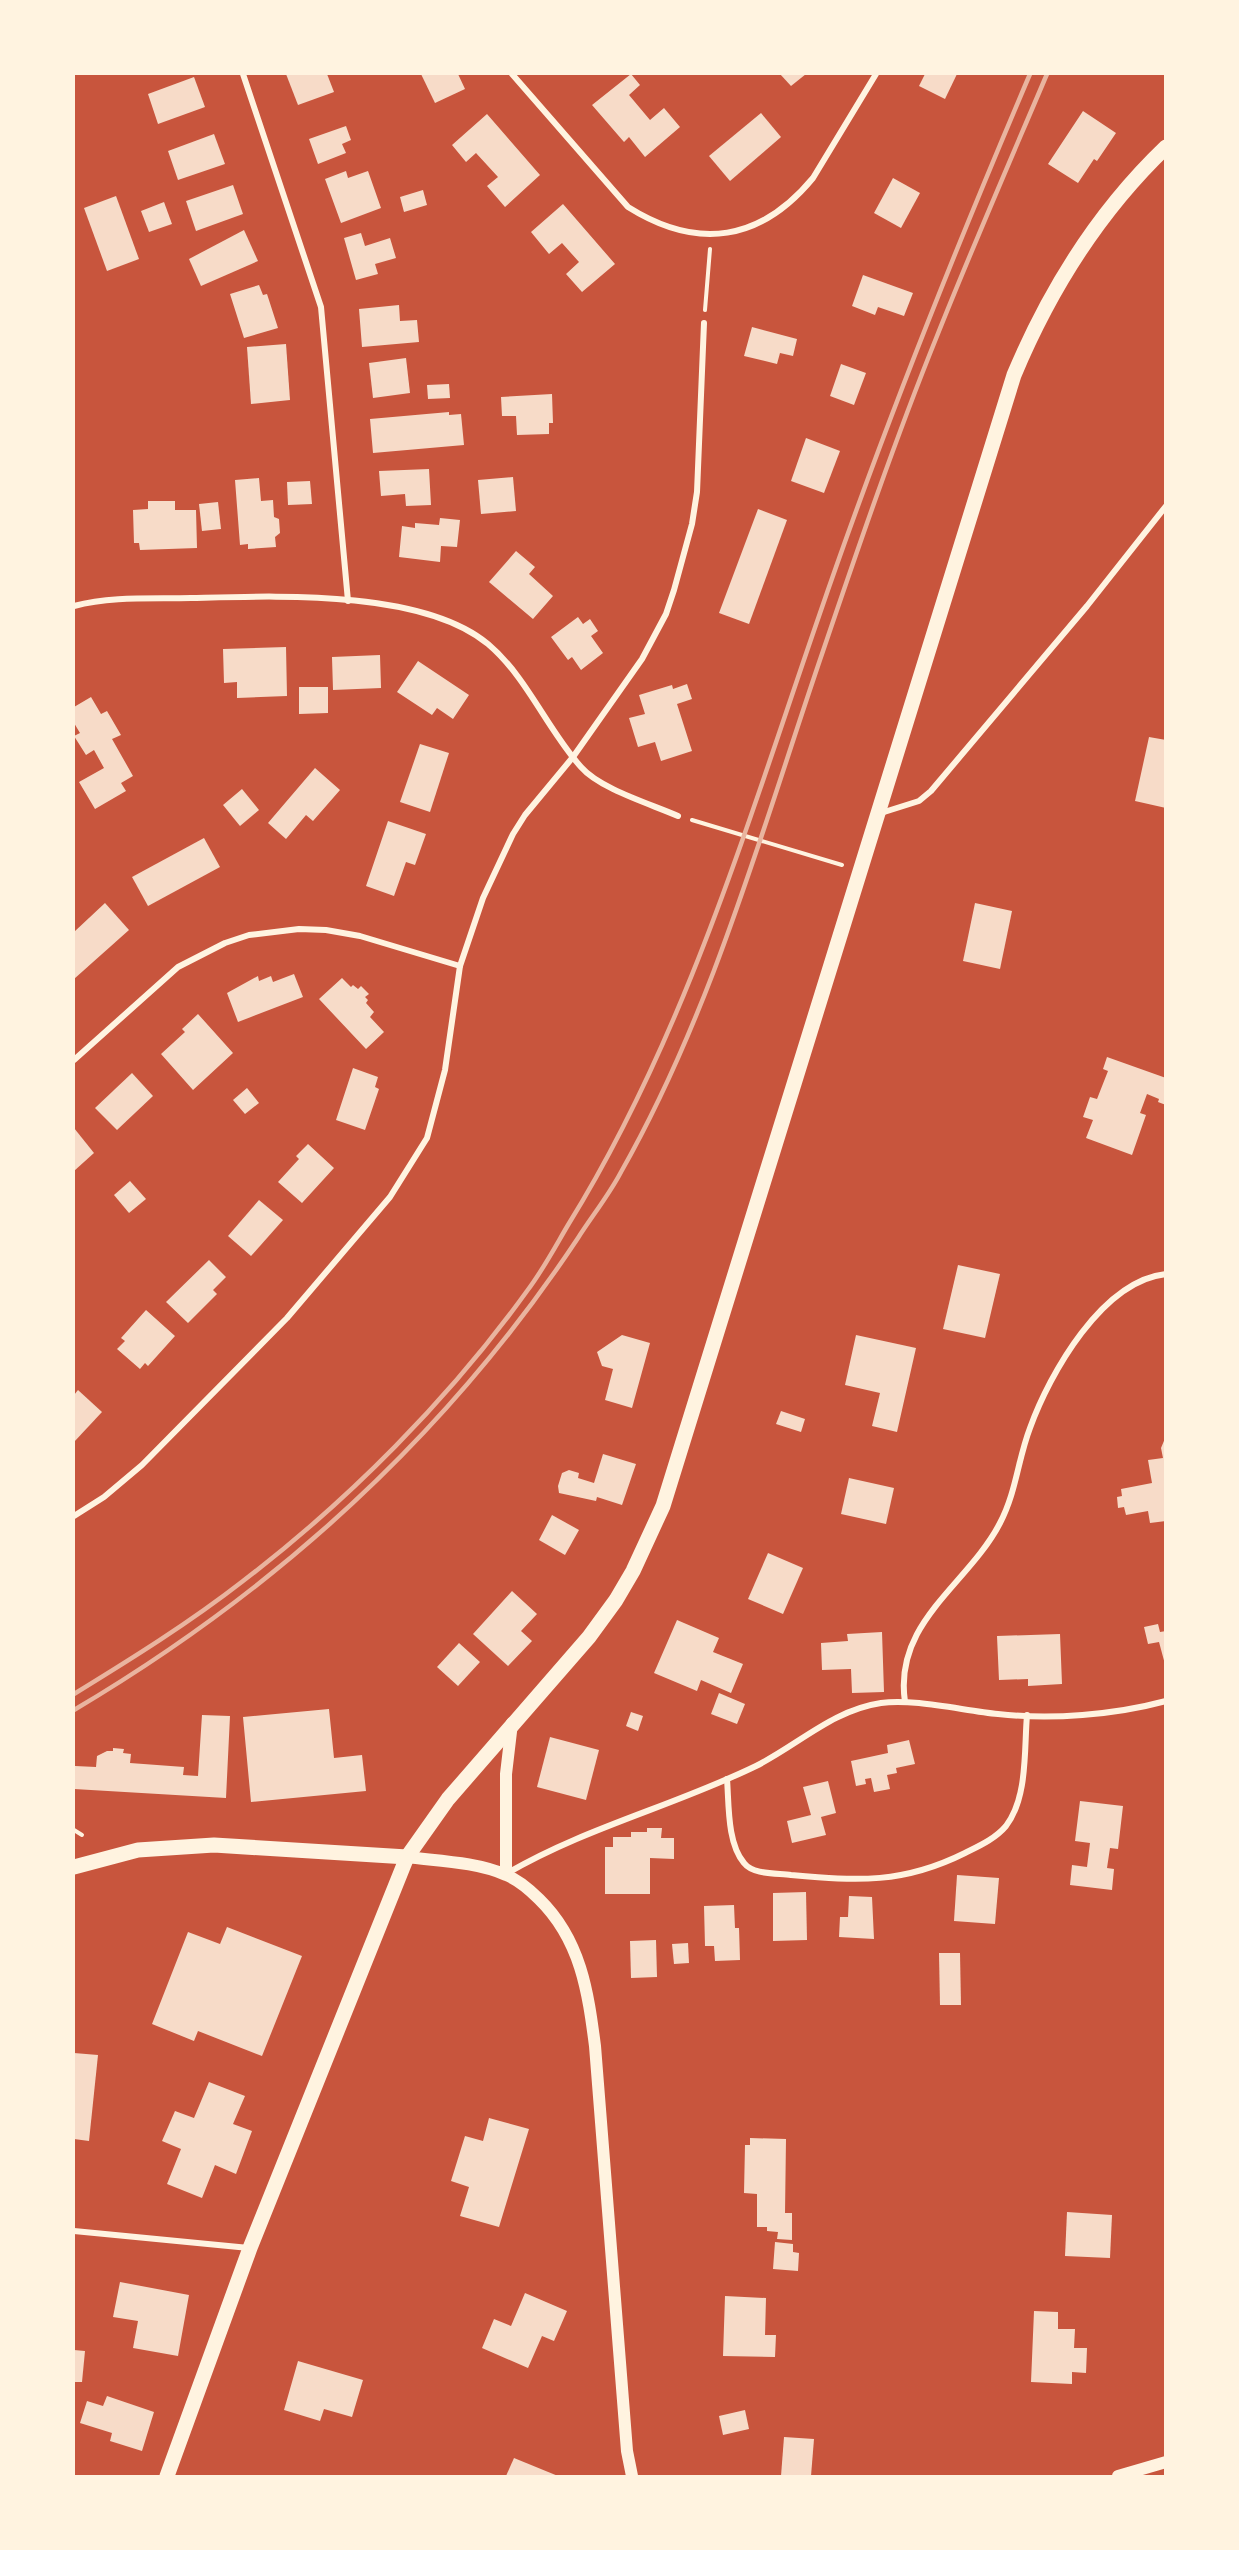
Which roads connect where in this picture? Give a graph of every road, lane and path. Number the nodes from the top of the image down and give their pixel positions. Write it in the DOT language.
graph roads {
  1 [pos="243,74"];
  2 [pos="512,74"];
  3 [pos="876,74"];
  4 [pos="1166,147"];
  5 [pos="711,233"];
  6 [pos="704,323"];
  7 [pos="1166,506"];
  8 [pos="348,601"];
  9 [pos="74,606"];
  10 [pos="573,757"];
  11 [pos="877,814"];
  12 [pos="678,816"];
  13 [pos="695,820"];
  14 [pos="860,870"];
  15 [pos="460,966"];
  16 [pos="74,1060"];
  17 [pos="1166,1274"];
  18 [pos="74,1516"];
  19 [pos="1166,1701"];
  20 [pos="905,1702"];
  21 [pos="1027,1715"];
  22 [pos="512,1723"];
  23 [pos="726,1779"];
  24 [pos="74,1830"];
  25 [pos="74,1838"];
  26 [pos="406,1857"];
  27 [pos="74,1867"];
  28 [pos="506,1874"];
  29 [pos="74,2231"];
  30 [pos="250,2248"];
  31 [pos="1166,2462"];
  32 [pos="167,2476"];
  33 [pos="632,2476"];
  34 [pos="1118,2476"];
  1 -- 8 [label="street"];
  2 -- 5 [label="street"];
  3 -- 5 [label="street"];
  4 -- 11 [label="main road"];
  5 -- 6 [label="path"];
  6 -- 10 [label="street"];
  7 -- 11 [label="street"];
  8 -- 9 [label="street"];
  8 -- 10 [label="street"];
  10 -- 12 [label="street"];
  10 -- 15 [label="street"];
  11 -- 14 [label="main road"];
  13 -- 14 [label="path"];
  14 -- 22 [label="main road"];
  15 -- 16 [label="street"];
  15 -- 18 [label="street"];
  17 -- 20 [label="street"];
  19 -- 21 [label="street"];
  20 -- 21 [label="street"];
  20 -- 23 [label="street"];
  21 -- 23 [label="street"];
  22 -- 26 [label="main road"];
  22 -- 28 [label="main road"];
  23 -- 28 [label="street"];
  24 -- 25 [label="path"];
  26 -- 27 [label="main road"];
  26 -- 28 [label="main road"];
  26 -- 30 [label="main road"];
  28 -- 33 [label="main road"];
  29 -- 30 [label="street"];
  30 -- 32 [label="main road"];
  31 -- 34 [label="main road"];
}
